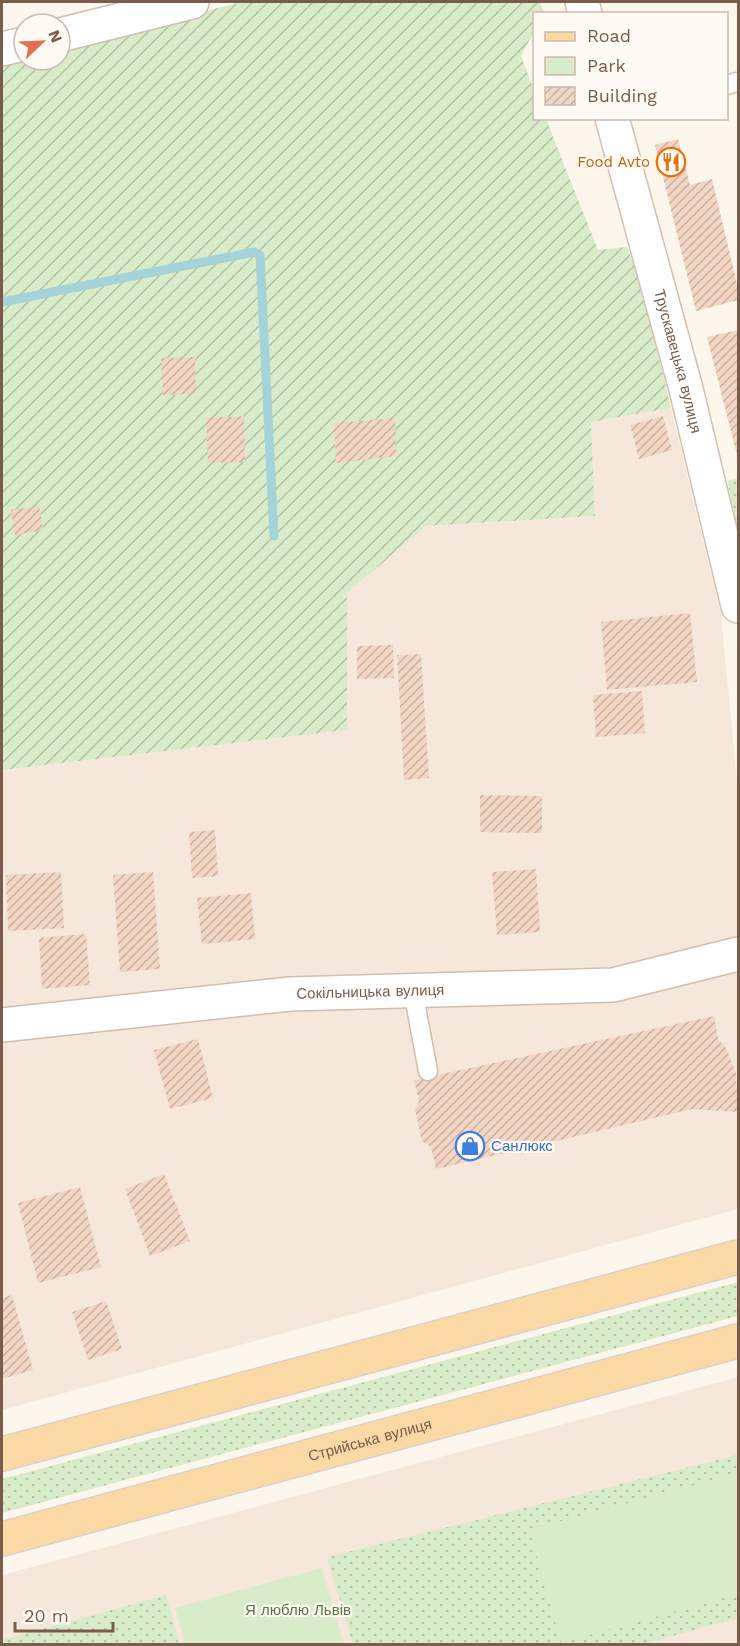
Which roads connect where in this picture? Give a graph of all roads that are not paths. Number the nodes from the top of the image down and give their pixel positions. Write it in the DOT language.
graph roads {
  1 [pos="192,2"];
  2 [pos="72,32"];
  3 [pos="613,120"];
  4 [pos="738,606"];
  5 [pos="738,954"];
  6 [pos="413,991"];
  7 [pos="2,1025"];
  8 [pos="428,1071"];
  9 [pos="738,1257"];
  10 [pos="738,1341"];
  11 [pos="2,1454"];
  12 [pos="2,1539"];
  1 -- 2 [label="street"];
  3 -- 4 [label="street, Трускавецька вулиця"];
  5 -- 6 [label="street, Сокільницька вулиця"];
  6 -- 7 [label="street, Сокільницька вулиця"];
  6 -- 8 [label="lane"];
  9 -- 11 [label="main road"];
  10 -- 12 [label="main road, Стрийська вулиця"];
}
